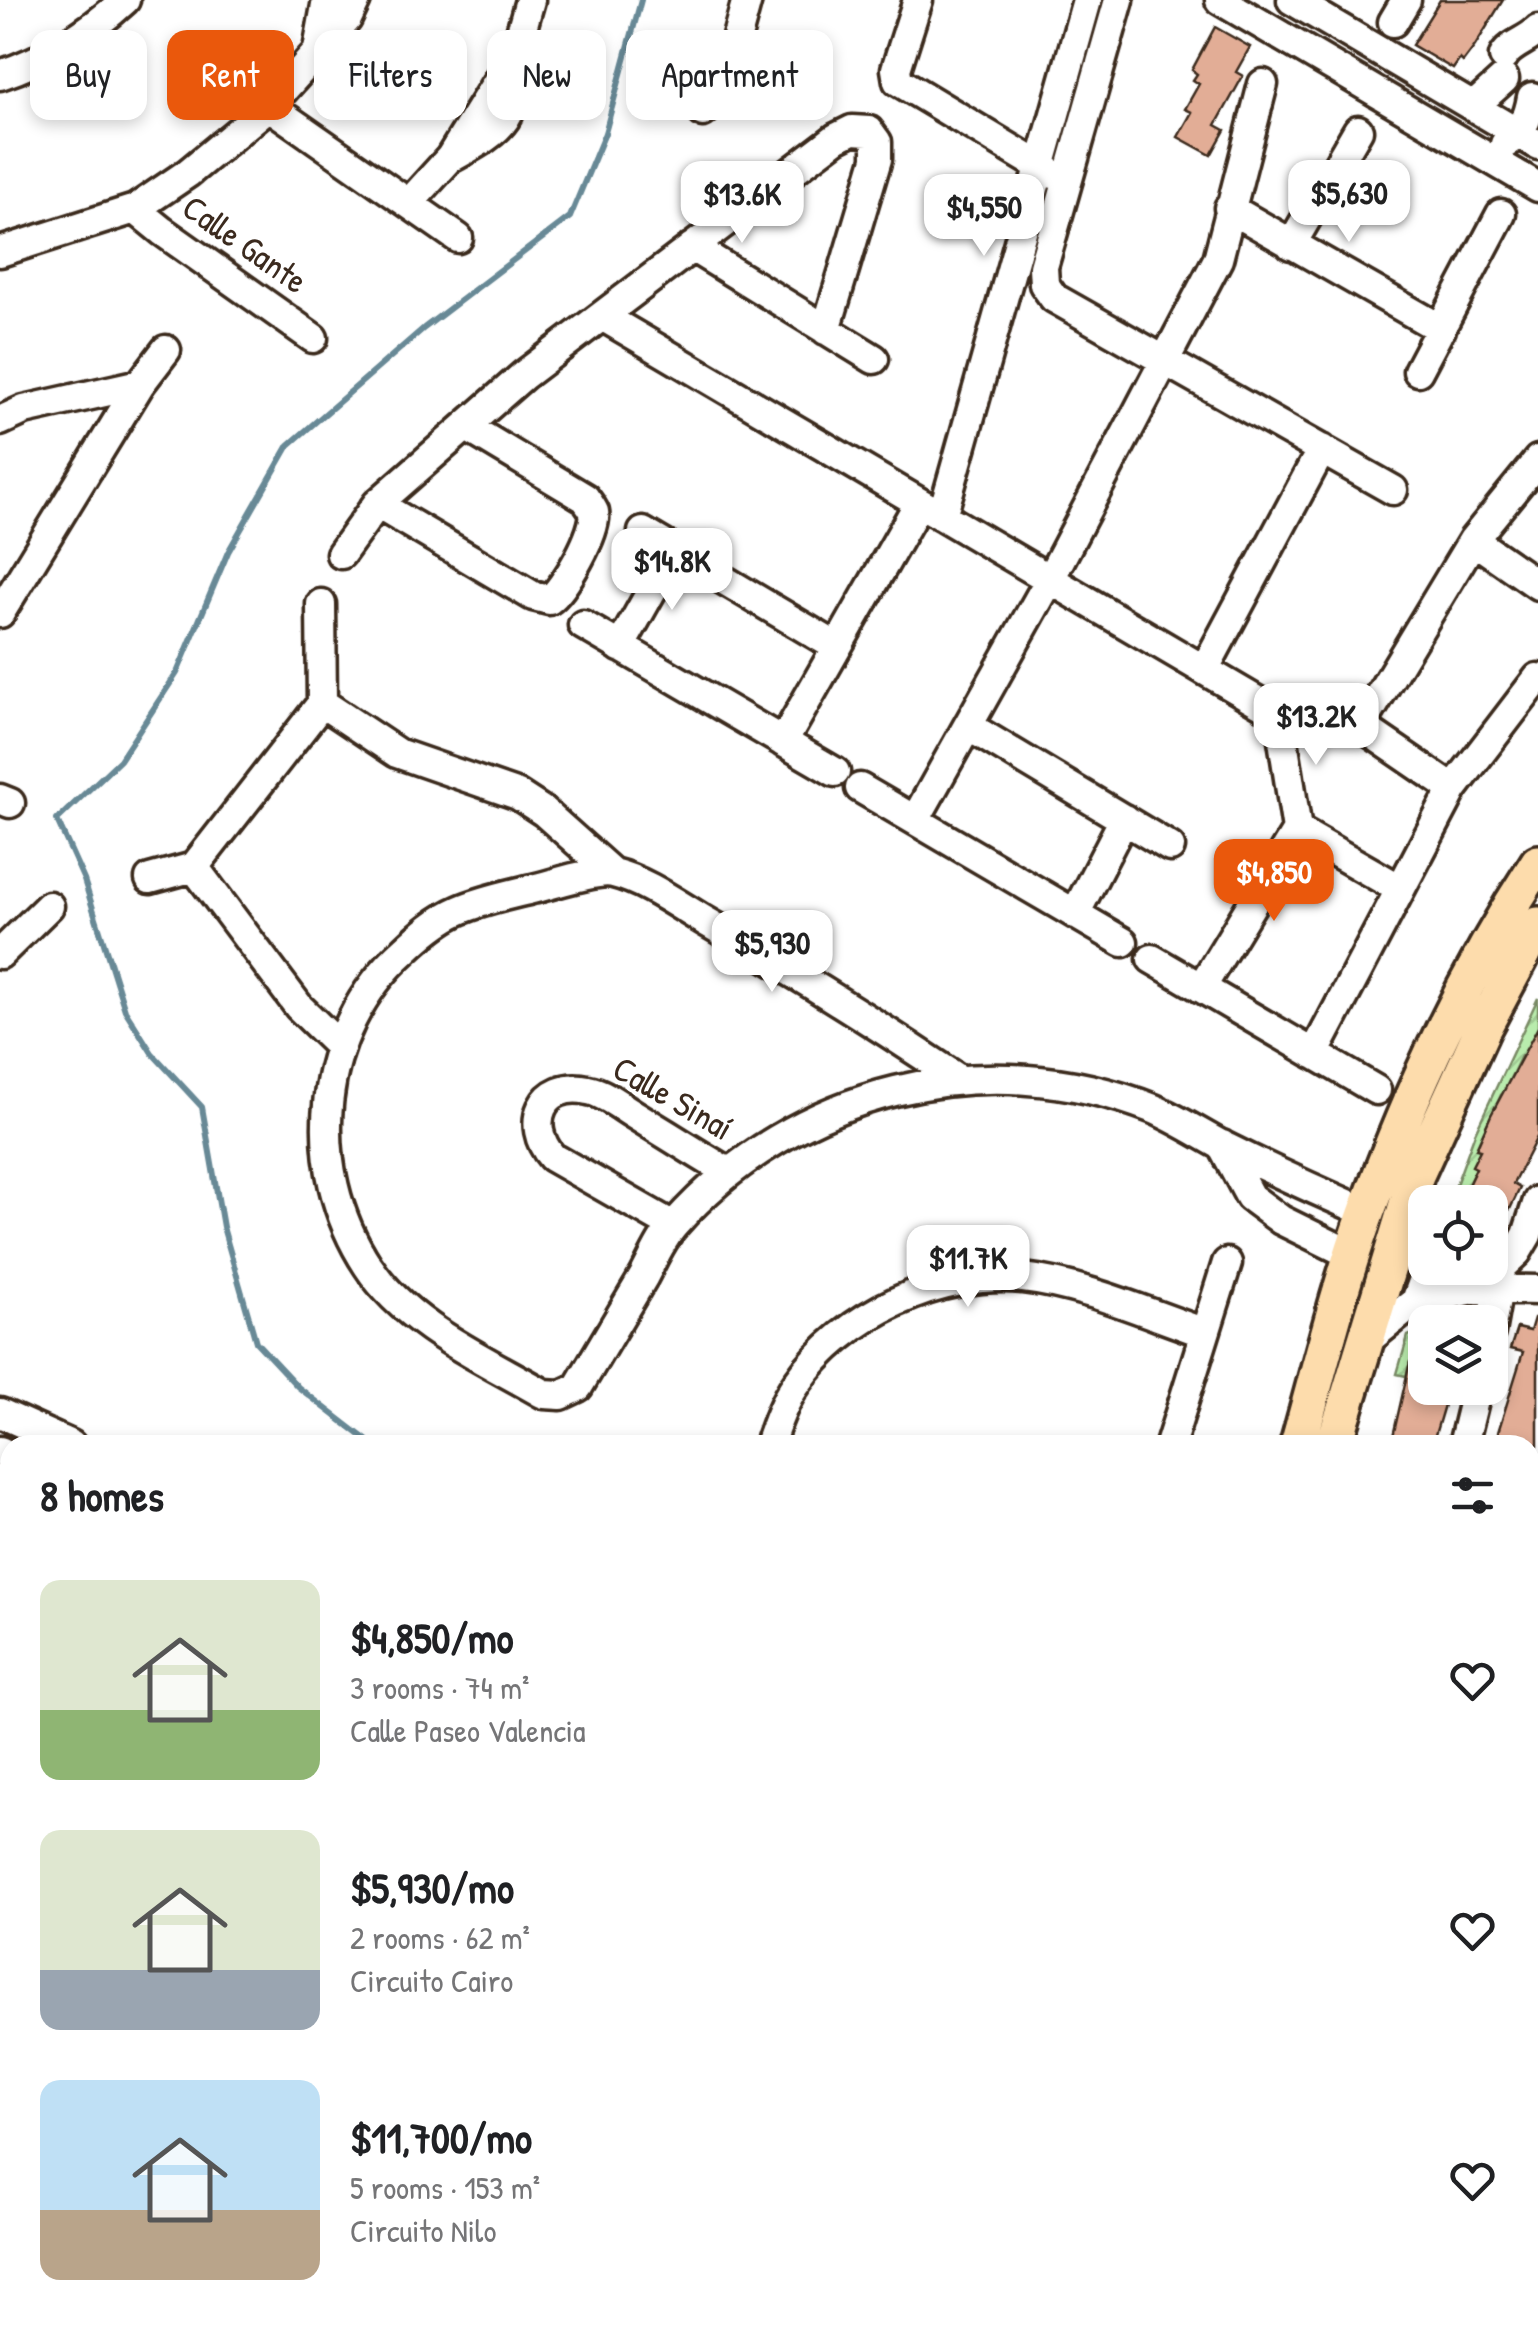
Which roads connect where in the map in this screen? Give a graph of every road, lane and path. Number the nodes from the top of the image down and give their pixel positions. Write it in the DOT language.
graph roads {
  1 [pos="125,0"];
  2 [pos="327,0"];
  3 [pos="356,0"];
  4 [pos="530,0"];
  5 [pos="746,0"];
  6 [pos="918,0"];
  7 [pos="1088,0"];
  8 [pos="1119,0"];
  9 [pos="1220,0"];
  10 [pos="1292,0"];
  11 [pos="322,30"];
  12 [pos="336,30"];
  13 [pos="738,30"];
  14 [pos="314,55"];
  15 [pos="1505,68"];
  16 [pos="0,74"];
  17 [pos="294,77"];
  18 [pos="1263,84"];
  19 [pos="1531,118"];
  20 [pos="252,120"];
  21 [pos="289,120"];
  22 [pos="1358,130"];
  23 [pos="1447,133"];
  24 [pos="1040,167"];
  25 [pos="1067,183"];
  26 [pos="1538,187"];
  27 [pos="409,204"];
  28 [pos="1229,208"];
  29 [pos="135,209"];
  30 [pos="1501,214"];
  31 [pos="458,238"];
  32 [pos="1291,245"];
  33 [pos="692,248"];
  34 [pos="0,252"];
  35 [pos="602,316"];
  36 [pos="1441,329"];
  37 [pos="826,330"];
  38 [pos="313,338"];
  39 [pos="166,350"];
  40 [pos="874,359"];
  41 [pos="1166,359"];
  42 [pos="1418,370"];
  43 [pos="140,384"];
  44 [pos="0,420"];
  45 [pos="467,427"];
  46 [pos="1322,449"];
  47 [pos="1538,460"];
  48 [pos="1393,490"];
  49 [pos="377,504"];
  50 [pos="931,510"];
  51 [pos="643,532"];
  52 [pos="1473,540"];
  53 [pos="674,551"];
  54 [pos="340,554"];
  55 [pos="1050,580"];
  56 [pos="1538,584"];
  57 [pos="321,604"];
  58 [pos="0,613"];
  59 [pos="584,625"];
  60 [pos="620,647"];
  61 [pos="837,648"];
  62 [pos="1204,670"];
  63 [pos="1538,678"];
  64 [pos="322,703"];
  65 [pos="1279,714"];
  66 [pos="968,726"];
  67 [pos="1361,726"];
  68 [pos="783,742"];
  69 [pos="834,772"];
  70 [pos="860,788"];
  71 [pos="1453,789"];
  72 [pos="1124,819"];
  73 [pos="915,820"];
  74 [pos="1297,830"];
  75 [pos="1170,847"];
  76 [pos="1538,862"];
  77 [pos="194,867"];
  78 [pos="610,871"];
  79 [pos="150,879"];
  80 [pos="1400,889"];
  81 [pos="48,906"];
  82 [pos="1075,914"];
  83 [pos="1538,925"];
  84 [pos="1123,942"];
  85 [pos="0,954"];
  86 [pos="1152,958"];
  87 [pos="1202,988"];
  88 [pos="339,1046"];
  89 [pos="1314,1054"];
  90 [pos="957,1078"];
  91 [pos="1376,1090"];
  92 [pos="1222,1145"];
  93 [pos="728,1172"];
  94 [pos="1423,1185"];
  95 [pos="1538,1200"];
  96 [pos="1366,1212"];
  97 [pos="1408,1225"];
  98 [pos="673,1226"];
  99 [pos="1352,1256"];
  100 [pos="1508,1261"];
  101 [pos="1227,1263"];
  102 [pos="1538,1263"];
  103 [pos="1508,1270"];
  104 [pos="1508,1277"];
  105 [pos="1422,1285"];
  106 [pos="1471,1285"];
  107 [pos="1538,1290"];
  108 [pos="1416,1300"];
  109 [pos="1205,1334"];
  110 [pos="1365,1342"];
  111 [pos="1316,1382"];
  112 [pos="1350,1394"];
  113 [pos="1473,1405"];
  114 [pos="0,1413"];
  115 [pos="28,1435"];
  116 [pos="772,1435"];
  117 [pos="1173,1435"];
  118 [pos="1301,1435"];
  119 [pos="1337,1435"];
  120 [pos="1466,1435"];
  1 -- 16 [label="street"];
  2 -- 11 [label="street"];
  3 -- 12 [label="street"];
  4 -- 27 [label="street"];
  5 -- 13 [label="street"];
  6 -- 24 [label="street"];
  7 -- 24 [label="street"];
  8 -- 25 [label="street"];
  9 -- 23 [label="street"];
  10 -- 15 [label="street"];
  14 -- 17 [label="street"];
  15 -- 19 [label="street"];
  18 -- 28 [label="street"];
  19 -- 23 [label="street"];
  20 -- 29 [label="street"];
  21 -- 27 [label="street"];
  22 -- 32 [label="street"];
  23 -- 26 [label="street"];
  24 -- 25 [label="street"];
  24 -- 50 [label="street"];
  25 -- 41 [label="street"];
  27 -- 31 [label="street"];
  28 -- 32 [label="street"];
  28 -- 41 [label="street"];
  29 -- 34 [label="street"];
  29 -- 38 [label="street, Calle Gante"];
  30 -- 36 [label="street"];
  32 -- 36 [label="street"];
  33 -- 35 [label="street"];
  33 -- 37 [label="street"];
  33 -- 37 [label="street"];
  35 -- 45 [label="street"];
  35 -- 50 [label="street"];
  36 -- 42 [label="street"];
  37 -- 40 [label="street"];
  39 -- 43 [label="street"];
  41 -- 46 [label="street"];
  41 -- 55 [label="street"];
  43 -- 44 [label="street"];
  43 -- 58 [label="street"];
  45 -- 49 [label="street"];
  45 -- 49 [label="street"];
  46 -- 48 [label="street"];
  46 -- 62 [label="street"];
  47 -- 52 [label="street"];
  49 -- 54 [label="street"];
  50 -- 55 [label="street"];
  50 -- 61 [label="street"];
  51 -- 53 [label="street"];
  52 -- 56 [label="street"];
  52 -- 67 [label="street"];
  53 -- 60 [label="street"];
  53 -- 61 [label="street"];
  55 -- 62 [label="street"];
  55 -- 66 [label="street"];
  57 -- 64 [label="street"];
  59 -- 60 [label="street"];
  60 -- 68 [label="street"];
  61 -- 68 [label="street"];
  62 -- 65 [label="street"];
  63 -- 71 [label="street"];
  64 -- 77 [label="street"];
  64 -- 78 [label="street"];
  65 -- 67 [label="street"];
  65 -- 74 [label="street"];
  66 -- 72 [label="street"];
  66 -- 73 [label="street"];
  67 -- 71 [label="street"];
  68 -- 69 [label="street"];
  70 -- 73 [label="street"];
  71 -- 80 [label="street"];
  72 -- 75 [label="street"];
  72 -- 82 [label="street"];
  73 -- 82 [label="street"];
  74 -- 80 [label="street"];
  74 -- 87 [label="street"];
  76 -- 96 [label="main road"];
  77 -- 79 [label="street"];
  77 -- 88 [label="street"];
  78 -- 88 [label="street"];
  78 -- 90 [label="street"];
  80 -- 89 [label="street"];
  81 -- 85 [label="street"];
  82 -- 84 [label="street"];
  83 -- 94 [label="main road"];
  86 -- 87 [label="street"];
  87 -- 89 [label="street"];
  88 -- 98 [label="street"];
  89 -- 91 [label="street"];
  90 -- 92 [label="street"];
  90 -- 93 [label="street"];
  92 -- 96 [label="street"];
  92 -- 99 [label="street"];
  93 -- 98 [label="street"];
  93 -- 98 [label="street, Calle Sinaí"];
  95 -- 100 [label="street"];
  96 -- 99 [label="main road"];
  97 -- 110 [label="main road"];
  99 -- 111 [label="main road"];
  101 -- 109 [label="street"];
  102 -- 103 [label="street"];
  104 -- 107 [label="street"];
  105 -- 108 [label="street"];
  106 -- 108 [label="street"];
  108 -- 110 [label="street"];
  109 -- 116 [label="street"];
  109 -- 117 [label="street"];
  110 -- 112 [label="main road"];
  111 -- 112 [label="main road"];
  111 -- 118 [label="main road"];
  112 -- 119 [label="main road"];
  113 -- 120 [label="street"];
  114 -- 115 [label="street"];
}
